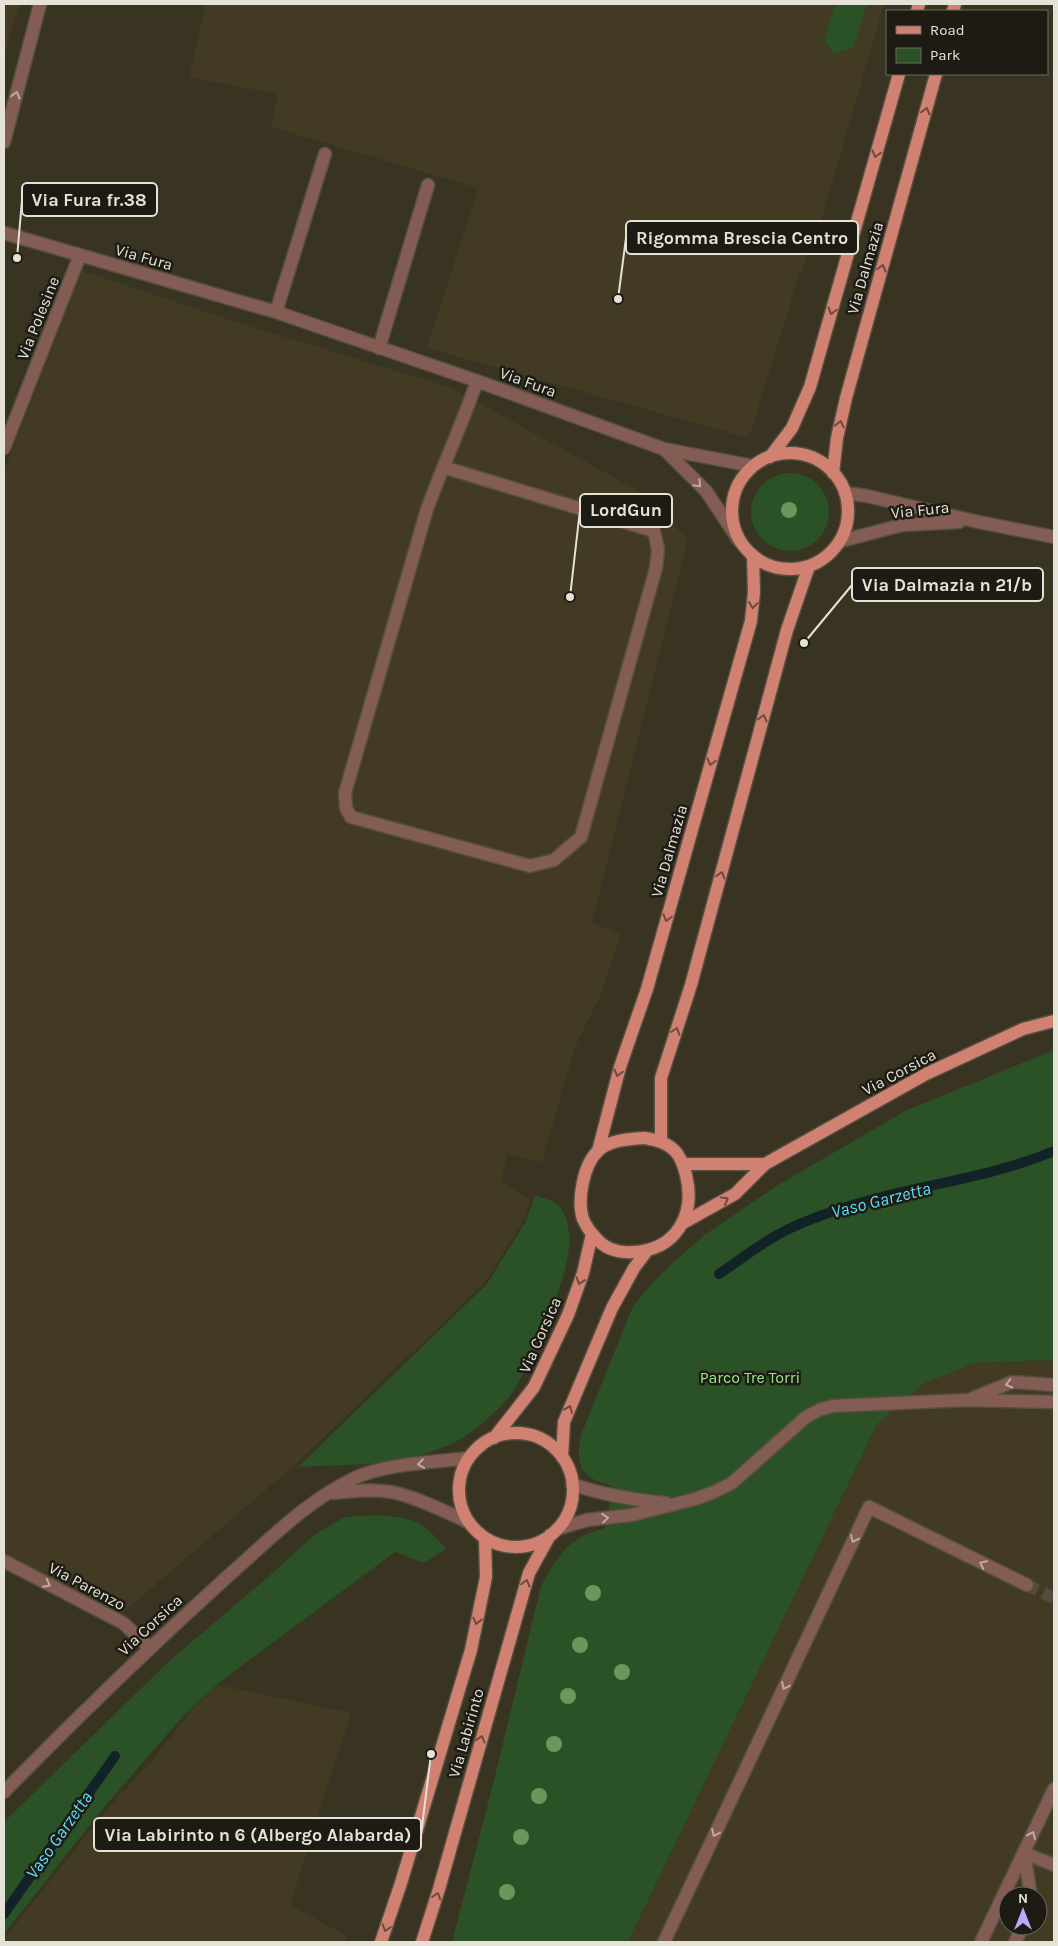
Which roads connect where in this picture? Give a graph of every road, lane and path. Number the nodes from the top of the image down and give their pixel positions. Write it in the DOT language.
graph roads {
  1 [pos="40,4"];
  2 [pos="899,75"];
  3 [pos="936,75"];
  4 [pos="4,142"];
  5 [pos="325,154"];
  6 [pos="428,185"];
  7 [pos="4,233"];
  8 [pos="80,255"];
  9 [pos="276,312"];
  10 [pos="379,348"];
  11 [pos="477,381"];
  12 [pos="4,448"];
  13 [pos="664,448"];
  14 [pos="770,456"];
  15 [pos="753,466"];
  16 [pos="443,467"];
  17 [pos="833,473"];
  18 [pos="845,493"];
  19 [pos="974,521"];
  20 [pos="1054,537"];
  21 [pos="841,541"];
  22 [pos="740,542"];
  23 [pos="753,556"];
  24 [pos="809,566"];
  25 [pos="1054,1021"];
  26 [pos="661,1141"];
  27 [pos="598,1151"];
  28 [pos="683,1164"];
  29 [pos="765,1164"];
  30 [pos="683,1223"];
  31 [pos="592,1234"];
  32 [pos="646,1252"];
  33 [pos="1054,1385"];
  34 [pos="967,1400"];
  35 [pos="1054,1402"];
  36 [pos="494,1438"];
  37 [pos="562,1457"];
  38 [pos="469,1458"];
  39 [pos="572,1484"];
  40 [pos="328,1493"];
  41 [pos="676,1504"];
  42 [pos="468,1522"];
  43 [pos="554,1532"];
  44 [pos="484,1538"];
  45 [pos="4,1561"];
  46 [pos="1027,1585"];
  47 [pos="149,1647"];
  48 [pos="1054,1788"];
  49 [pos="4,1792"];
  50 [pos="1024,1853"];
  51 [pos="1054,1865"];
  52 [pos="1029,1886"];
  53 [pos="381,1942"];
  54 [pos="422,1942"];
  55 [pos="664,1942"];
  56 [pos="981,1942"];
  4 -- 1 [label="street, one-way"];
  2 -- 14 [label="main road, Via Dalmazia, one-way"];
  17 -- 3 [label="main road, Via Dalmazia, one-way"];
  5 -- 9 [label="street"];
  6 -- 10 [label="street"];
  7 -- 8 [label="street, Via Fura"];
  8 -- 9 [label="street, Via Fura"];
  8 -- 12 [label="street, Via Polesine"];
  9 -- 10 [label="street, Via Fura"];
  10 -- 11 [label="street, Via Fura"];
  11 -- 13 [label="street, Via Fura"];
  11 -- 16 [label="street"];
  13 -- 15 [label="street, Via Fura"];
  13 -- 22 [label="street, Via Fura, one-way"];
  14 -- 15 [label="main road, Via Dalmazia"];
  14 -- 17 [label="main road, Via Dalmazia"];
  15 -- 22 [label="main road, Via Dalmazia"];
  16 -- 16 [label="street"];
  17 -- 18 [label="main road, Via Dalmazia"];
  18 -- 19 [label="street, Via Fura"];
  18 -- 21 [label="main road, Via Dalmazia"];
  19 -- 20 [label="street, Via Fura"];
  19 -- 21 [label="street, Via Fura"];
  21 -- 24 [label="main road, Via Dalmazia"];
  22 -- 23 [label="main road, Via Dalmazia"];
  23 -- 24 [label="main road, Via Dalmazia"];
  23 -- 27 [label="main road, Via Dalmazia, one-way"];
  26 -- 24 [label="main road, one-way"];
  25 -- 29 [label="main road, Via Corsica"];
  26 -- 27 [label="main road"];
  26 -- 28 [label="main road, Via Corsica"];
  27 -- 31 [label="main road"];
  28 -- 29 [label="main road, Via Corsica"];
  28 -- 30 [label="main road, Via Corsica"];
  30 -- 29 [label="main road, Via Corsica, one-way"];
  30 -- 32 [label="main road, Via Corsica"];
  31 -- 32 [label="main road, Via Corsica"];
  31 -- 36 [label="main road, Via Corsica, one-way"];
  37 -- 32 [label="main road, Via Corsica, one-way"];
  33 -- 34 [label="street, one-way"];
  34 -- 35 [label="street"];
  34 -- 41 [label="street"];
  36 -- 37 [label="main road, Via Corsica"];
  36 -- 38 [label="main road, Via Corsica"];
  37 -- 39 [label="main road, Via Corsica"];
  38 -- 40 [label="street, Via Corsica, one-way"];
  38 -- 42 [label="main road, Via Corsica"];
  39 -- 41 [label="street"];
  39 -- 43 [label="main road, Via Corsica"];
  40 -- 42 [label="street, Via Corsica"];
  40 -- 47 [label="street, Via Corsica"];
  43 -- 41 [label="street, one-way"];
  42 -- 44 [label="main road, Via Corsica"];
  43 -- 44 [label="main road, Via Corsica"];
  54 -- 43 [label="main road, Via Labirinto, one-way"];
  44 -- 53 [label="main road, Via Labirinto, one-way"];
  45 -- 47 [label="street, Via Parenzo, one-way"];
  46 -- 55 [label="street, one-way"];
  47 -- 49 [label="street, Via Corsica"];
  50 -- 48 [label="street, one-way"];
  50 -- 51 [label="street"];
  50 -- 52 [label="street"];
  50 -- 56 [label="street"];
}
